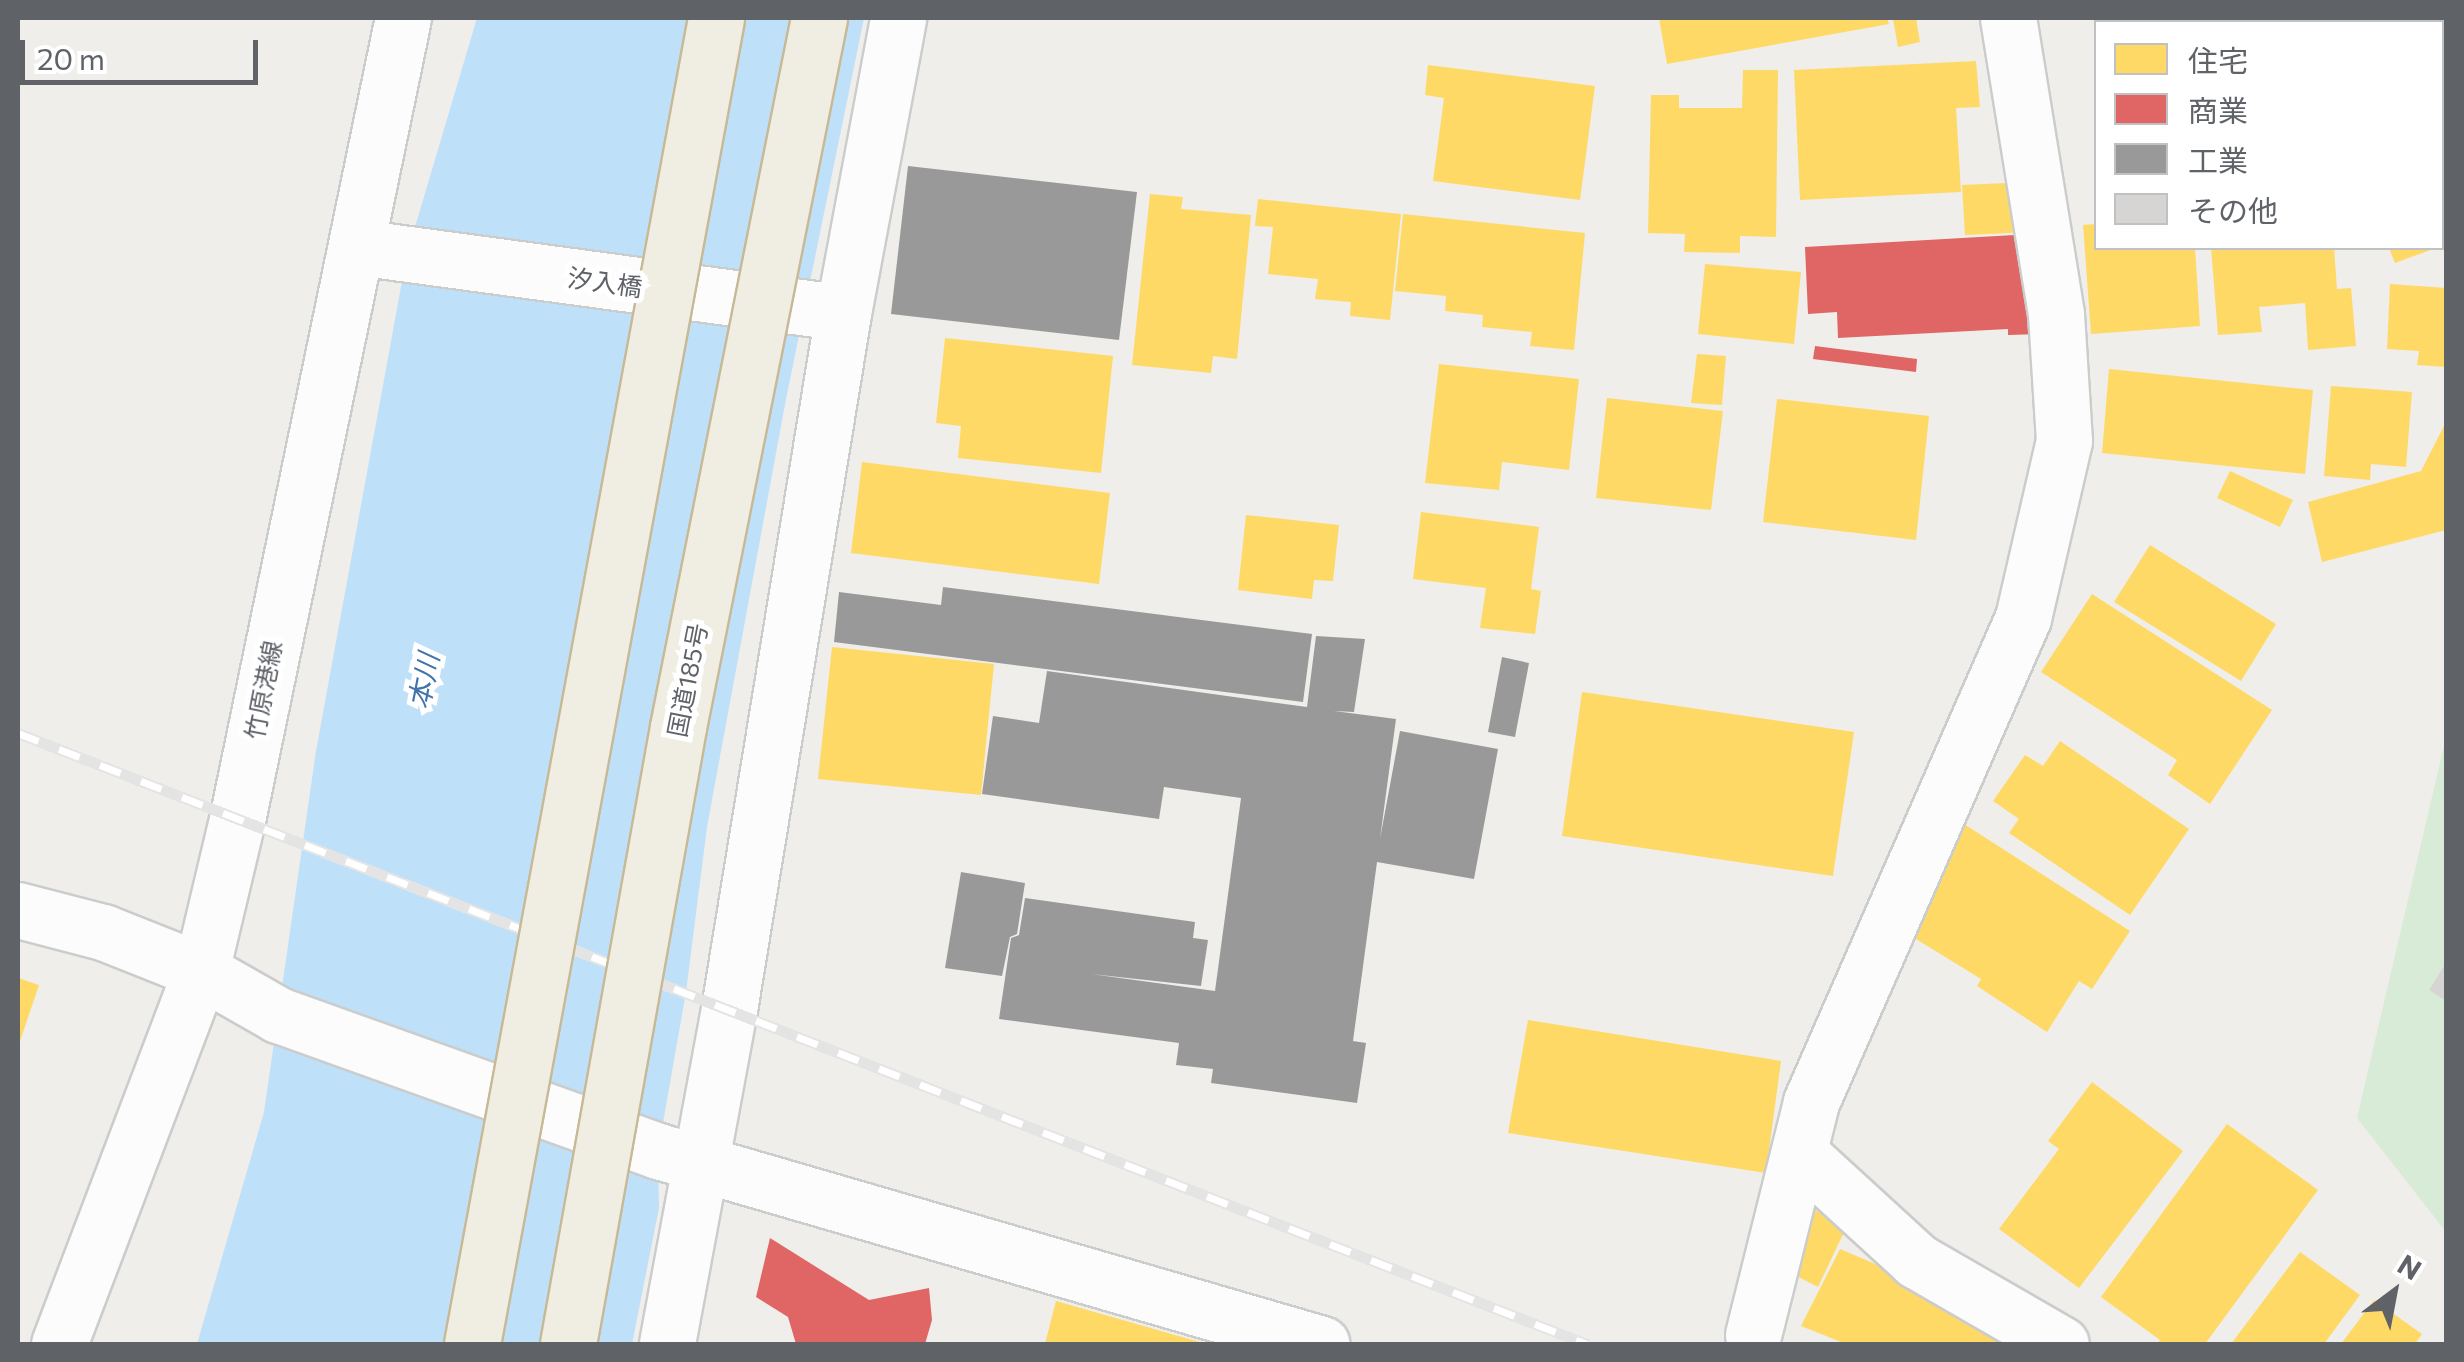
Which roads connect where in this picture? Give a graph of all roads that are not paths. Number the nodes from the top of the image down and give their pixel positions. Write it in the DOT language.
graph roads {
  1 [pos="403,18"];
  2 [pos="716,18"];
  3 [pos="819,18"];
  4 [pos="898,18"];
  5 [pos="2008,18"];
  6 [pos="382,250"];
  7 [pos="824,311"];
  8 [pos="18,910"];
  9 [pos="201,972"];
  10 [pos="1798,1153"];
  11 [pos="678,1157"];
  12 [pos="1753,1335"];
  13 [pos="59,1344"];
  14 [pos="472,1344"];
  15 [pos="568,1344"];
  16 [pos="668,1344"];
  17 [pos="1322,1344"];
  18 [pos="2061,1344"];
  1 -- 6 [label="street, 竹原港線"];
  2 -- 14 [label="highway, bridge"];
  3 -- 15 [label="highway, 国道185号, bridge"];
  4 -- 7 [label="street"];
  5 -- 10 [label="street"];
  6 -- 7 [label="street, 汐入橋, bridge"];
  6 -- 9 [label="street, 竹原港線"];
  7 -- 11 [label="street"];
  8 -- 9 [label="street"];
  9 -- 11 [label="street, bridge"];
  9 -- 13 [label="street, 竹原港線"];
  10 -- 12 [label="street"];
  10 -- 18 [label="street"];
  11 -- 16 [label="street"];
  11 -- 17 [label="street"];
}
